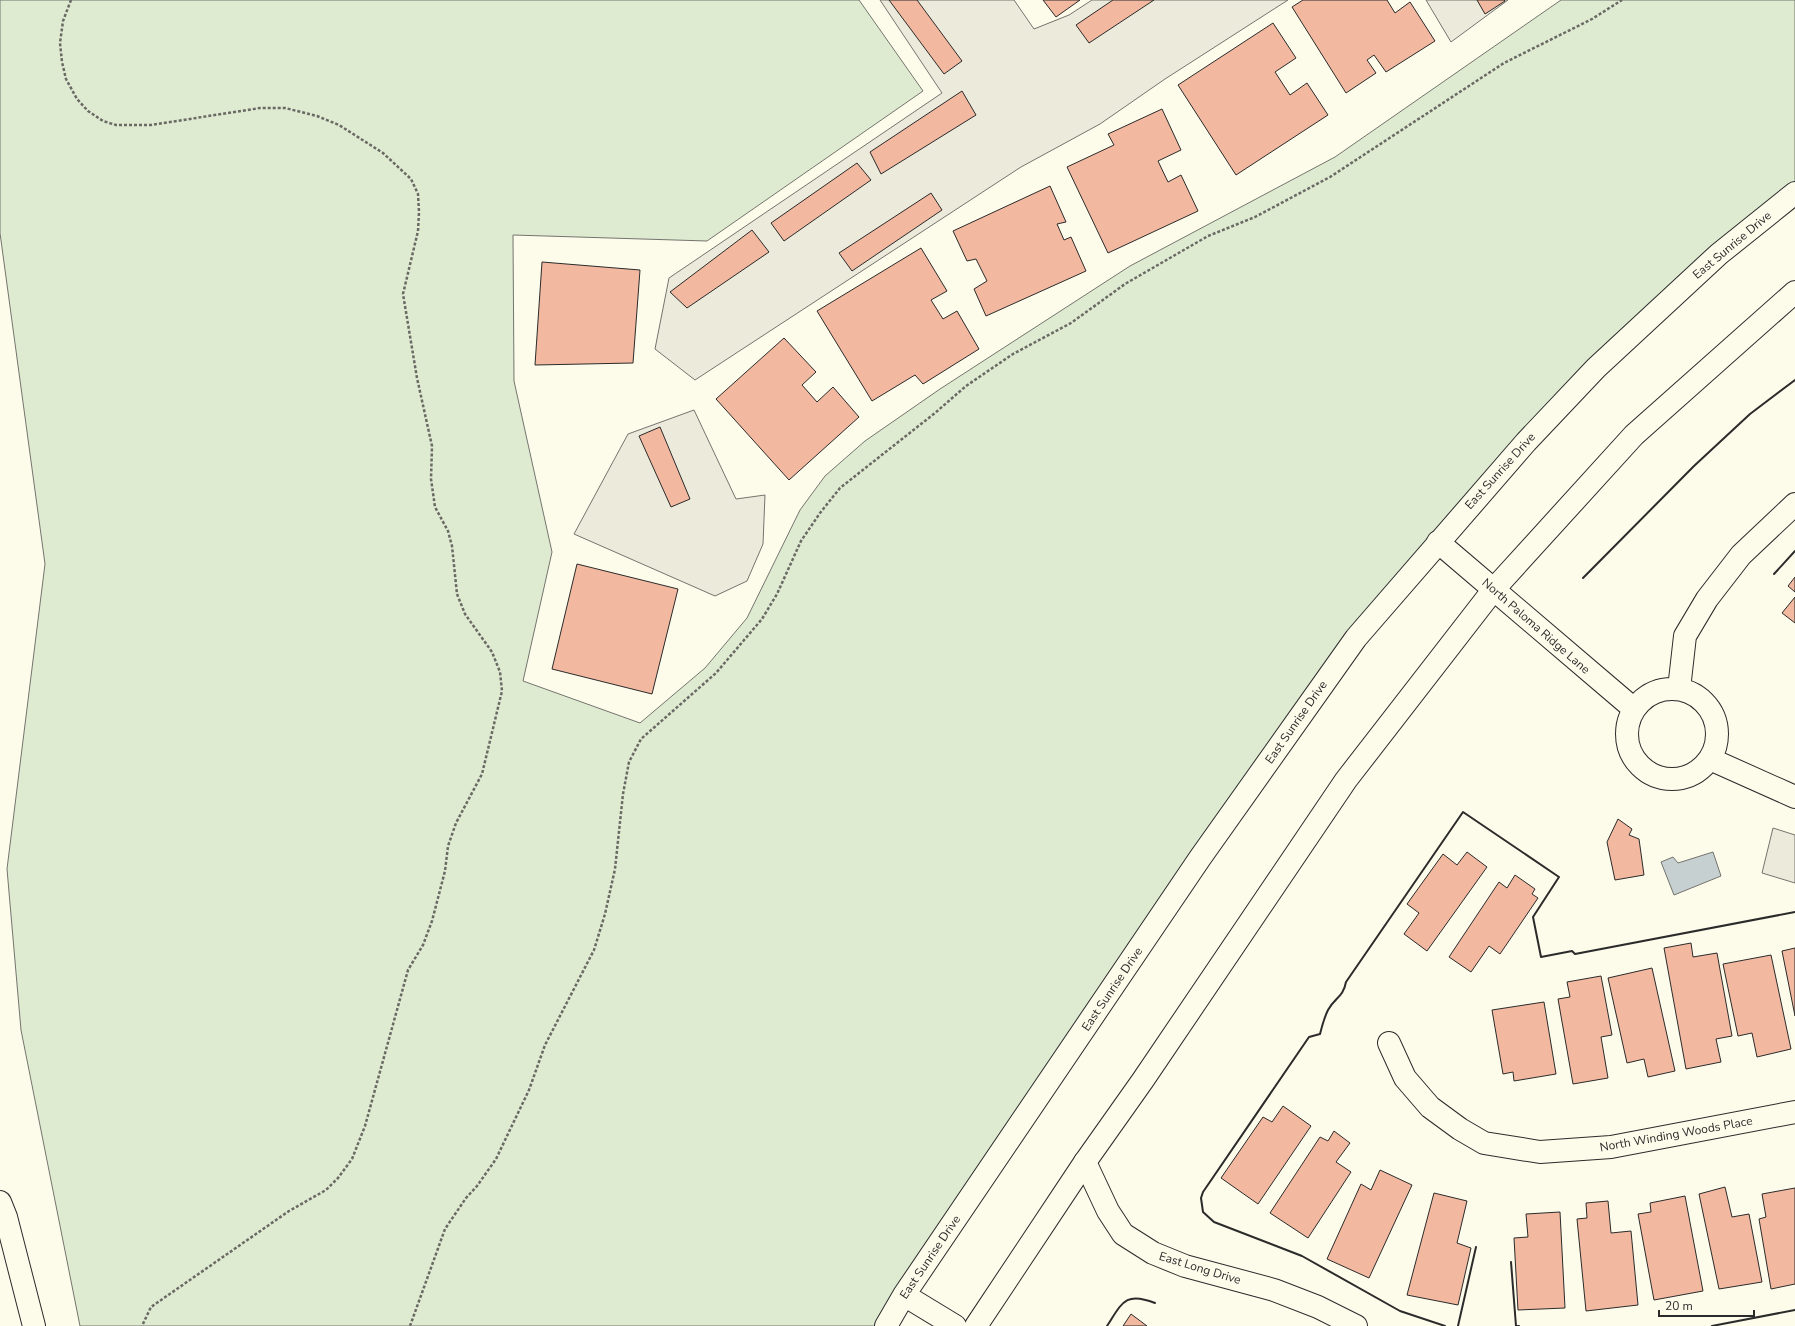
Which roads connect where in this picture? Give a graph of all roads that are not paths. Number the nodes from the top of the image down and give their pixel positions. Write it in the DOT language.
graph roads {
  1 [pos="1795,193"];
  2 [pos="1795,292"];
  3 [pos="1795,504"];
  4 [pos="1438,542"];
  5 [pos="1494,589"];
  6 [pos="1679,689"];
  7 [pos="1634,709"];
  8 [pos="1710,759"];
  9 [pos="1795,797"];
  10 [pos="1389,1043"];
  11 [pos="1795,1112"];
  12 [pos="1085,1162"];
  13 [pos="0,1202"];
  14 [pos="904,1295"];
  15 [pos="34,1326"];
  16 [pos="886,1326"];
  17 [pos="956,1326"];
  18 [pos="976,1326"];
  19 [pos="1356,1326"];
  1 -- 4 [label="main road, East Sunrise Drive"];
  2 -- 5 [label="main road"];
  3 -- 6 [label="main road"];
  4 -- 5 [label="main road, North Paloma Ridge Lane"];
  4 -- 14 [label="main road, East Sunrise Drive"];
  5 -- 7 [label="main road, North Paloma Ridge Lane"];
  5 -- 12 [label="main road"];
  6 -- 7 [label="main road"];
  6 -- 8 [label="main road"];
  7 -- 8 [label="main road"];
  8 -- 9 [label="main road"];
  10 -- 11 [label="main road, North Winding Woods Place"];
  12 -- 18 [label="main road"];
  12 -- 19 [label="main road, East Long Drive"];
  13 -- 15 [label="main road"];
  14 -- 16 [label="main road, East Sunrise Drive"];
  14 -- 17 [label="main road"];
}
